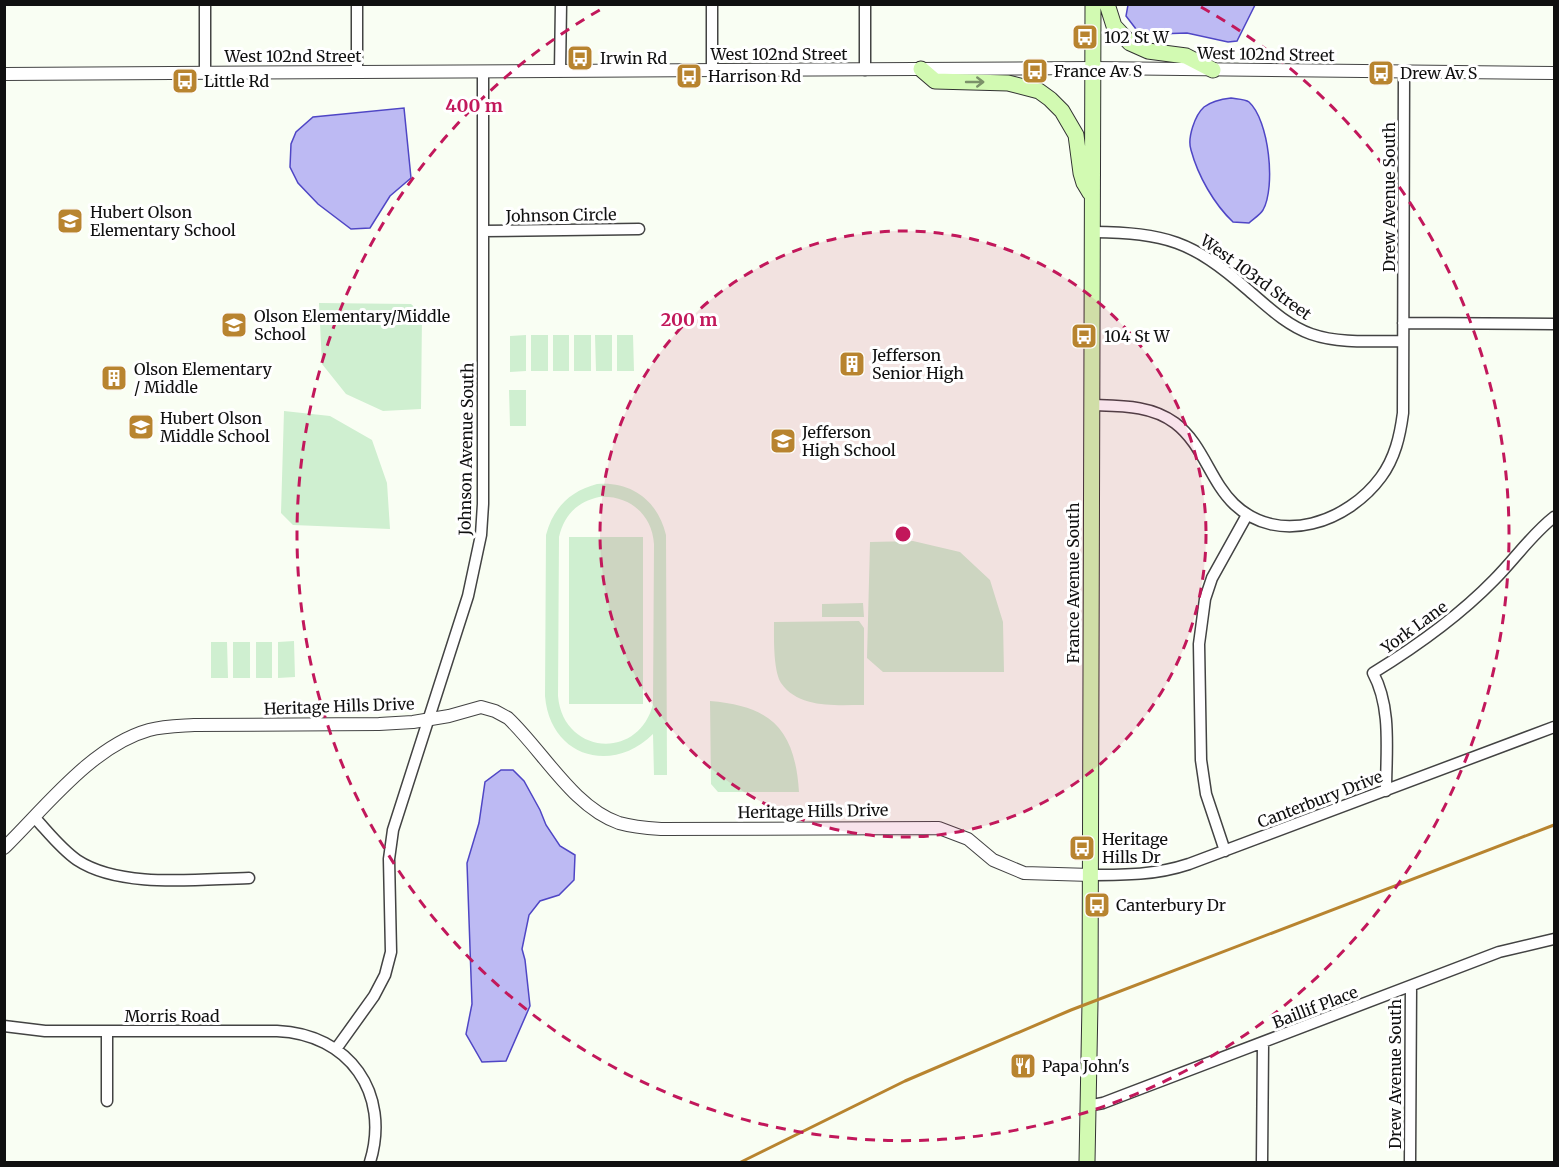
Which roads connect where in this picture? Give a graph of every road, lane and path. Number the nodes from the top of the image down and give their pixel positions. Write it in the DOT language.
graph roads {
  1 [pos="204,4"];
  2 [pos="357,4"];
  3 [pos="561,4"];
  4 [pos="712,4"];
  5 [pos="865,4"];
  6 [pos="1093,4"];
  7 [pos="1107,4"];
  8 [pos="1093,68"];
  9 [pos="921,69"];
  10 [pos="712,70"];
  11 [pos="865,70"];
  12 [pos="1213,70"];
  13 [pos="560,71"];
  14 [pos="357,72"];
  15 [pos="483,72"];
  16 [pos="1404,72"];
  17 [pos="204,73"];
  18 [pos="4,74"];
  19 [pos="1554,74"];
  20 [pos="1093,196"];
  21 [pos="639,229"];
  22 [pos="483,231"];
  23 [pos="1093,232"];
  24 [pos="1403,322"];
  25 [pos="1554,324"];
  26 [pos="1402,341"];
  27 [pos="1092,405"];
  28 [pos="1247,515"];
  29 [pos="1554,517"];
  30 [pos="428,720"];
  31 [pos="1554,727"];
  32 [pos="1386,790"];
  33 [pos="34,818"];
  34 [pos="4,848"];
  35 [pos="1225,851"];
  36 [pos="1091,875"];
  37 [pos="249,878"];
  38 [pos="1554,939"];
  39 [pos="1411,986"];
  40 [pos="4,1026"];
  41 [pos="107,1031"];
  42 [pos="1263,1043"];
  43 [pos="336,1049"];
  44 [pos="107,1101"];
  45 [pos="1087,1106"];
  46 [pos="370,1162"];
  47 [pos="1087,1162"];
  48 [pos="1262,1162"];
  49 [pos="1410,1162"];
  1 -- 17 [label="street"];
  2 -- 14 [label="street"];
  3 -- 13 [label="street"];
  4 -- 10 [label="street"];
  5 -- 11 [label="street"];
  6 -- 8 [label="main road, France Avenue South"];
  7 -- 12 [label="main road"];
  8 -- 9 [label="street, West 102nd Street"];
  8 -- 12 [label="street, West 102nd Street"];
  8 -- 20 [label="main road, France Avenue South"];
  9 -- 11 [label="street, West 102nd Street"];
  9 -- 20 [label="main road, one-way"];
  10 -- 11 [label="street, West 102nd Street"];
  10 -- 13 [label="street, West 102nd Street"];
  12 -- 16 [label="street, West 102nd Street"];
  13 -- 15 [label="street, West 102nd Street"];
  14 -- 15 [label="street, West 102nd Street"];
  14 -- 17 [label="street, West 102nd Street"];
  15 -- 22 [label="street, Johnson Avenue South"];
  16 -- 19 [label="street, West 102nd Street"];
  16 -- 24 [label="street, Drew Avenue South"];
  17 -- 18 [label="street, West 102nd Street"];
  20 -- 23 [label="main road, France Avenue South"];
  21 -- 22 [label="street, Johnson Circle"];
  22 -- 30 [label="street, Johnson Avenue South"];
  23 -- 26 [label="street, West 103rd Street"];
  23 -- 27 [label="main road, France Avenue South"];
  24 -- 25 [label="street"];
  24 -- 26 [label="street, Drew Avenue South"];
  26 -- 28 [label="street"];
  27 -- 28 [label="street"];
  27 -- 36 [label="main road, France Avenue South"];
  28 -- 35 [label="street"];
  29 -- 32 [label="street, York Lane"];
  30 -- 33 [label="street, Heritage Hills Drive"];
  30 -- 36 [label="street, Heritage Hills Drive"];
  30 -- 43 [label="street, Johnson Avenue South"];
  31 -- 32 [label="street, Canterbury Drive"];
  32 -- 35 [label="street, Canterbury Drive"];
  33 -- 34 [label="street, Heritage Hills Drive"];
  33 -- 37 [label="street"];
  35 -- 36 [label="street, Canterbury Drive"];
  36 -- 45 [label="main road, France Avenue South"];
  38 -- 39 [label="street, Baillif Place"];
  39 -- 42 [label="street, Baillif Place"];
  39 -- 49 [label="street, Drew Avenue South"];
  40 -- 41 [label="street, Morris Road"];
  41 -- 43 [label="street, Morris Road"];
  41 -- 44 [label="street"];
  42 -- 45 [label="street, Baillif Place"];
  42 -- 48 [label="street"];
  43 -- 46 [label="street"];
  45 -- 47 [label="main road, France Avenue South"];
}
